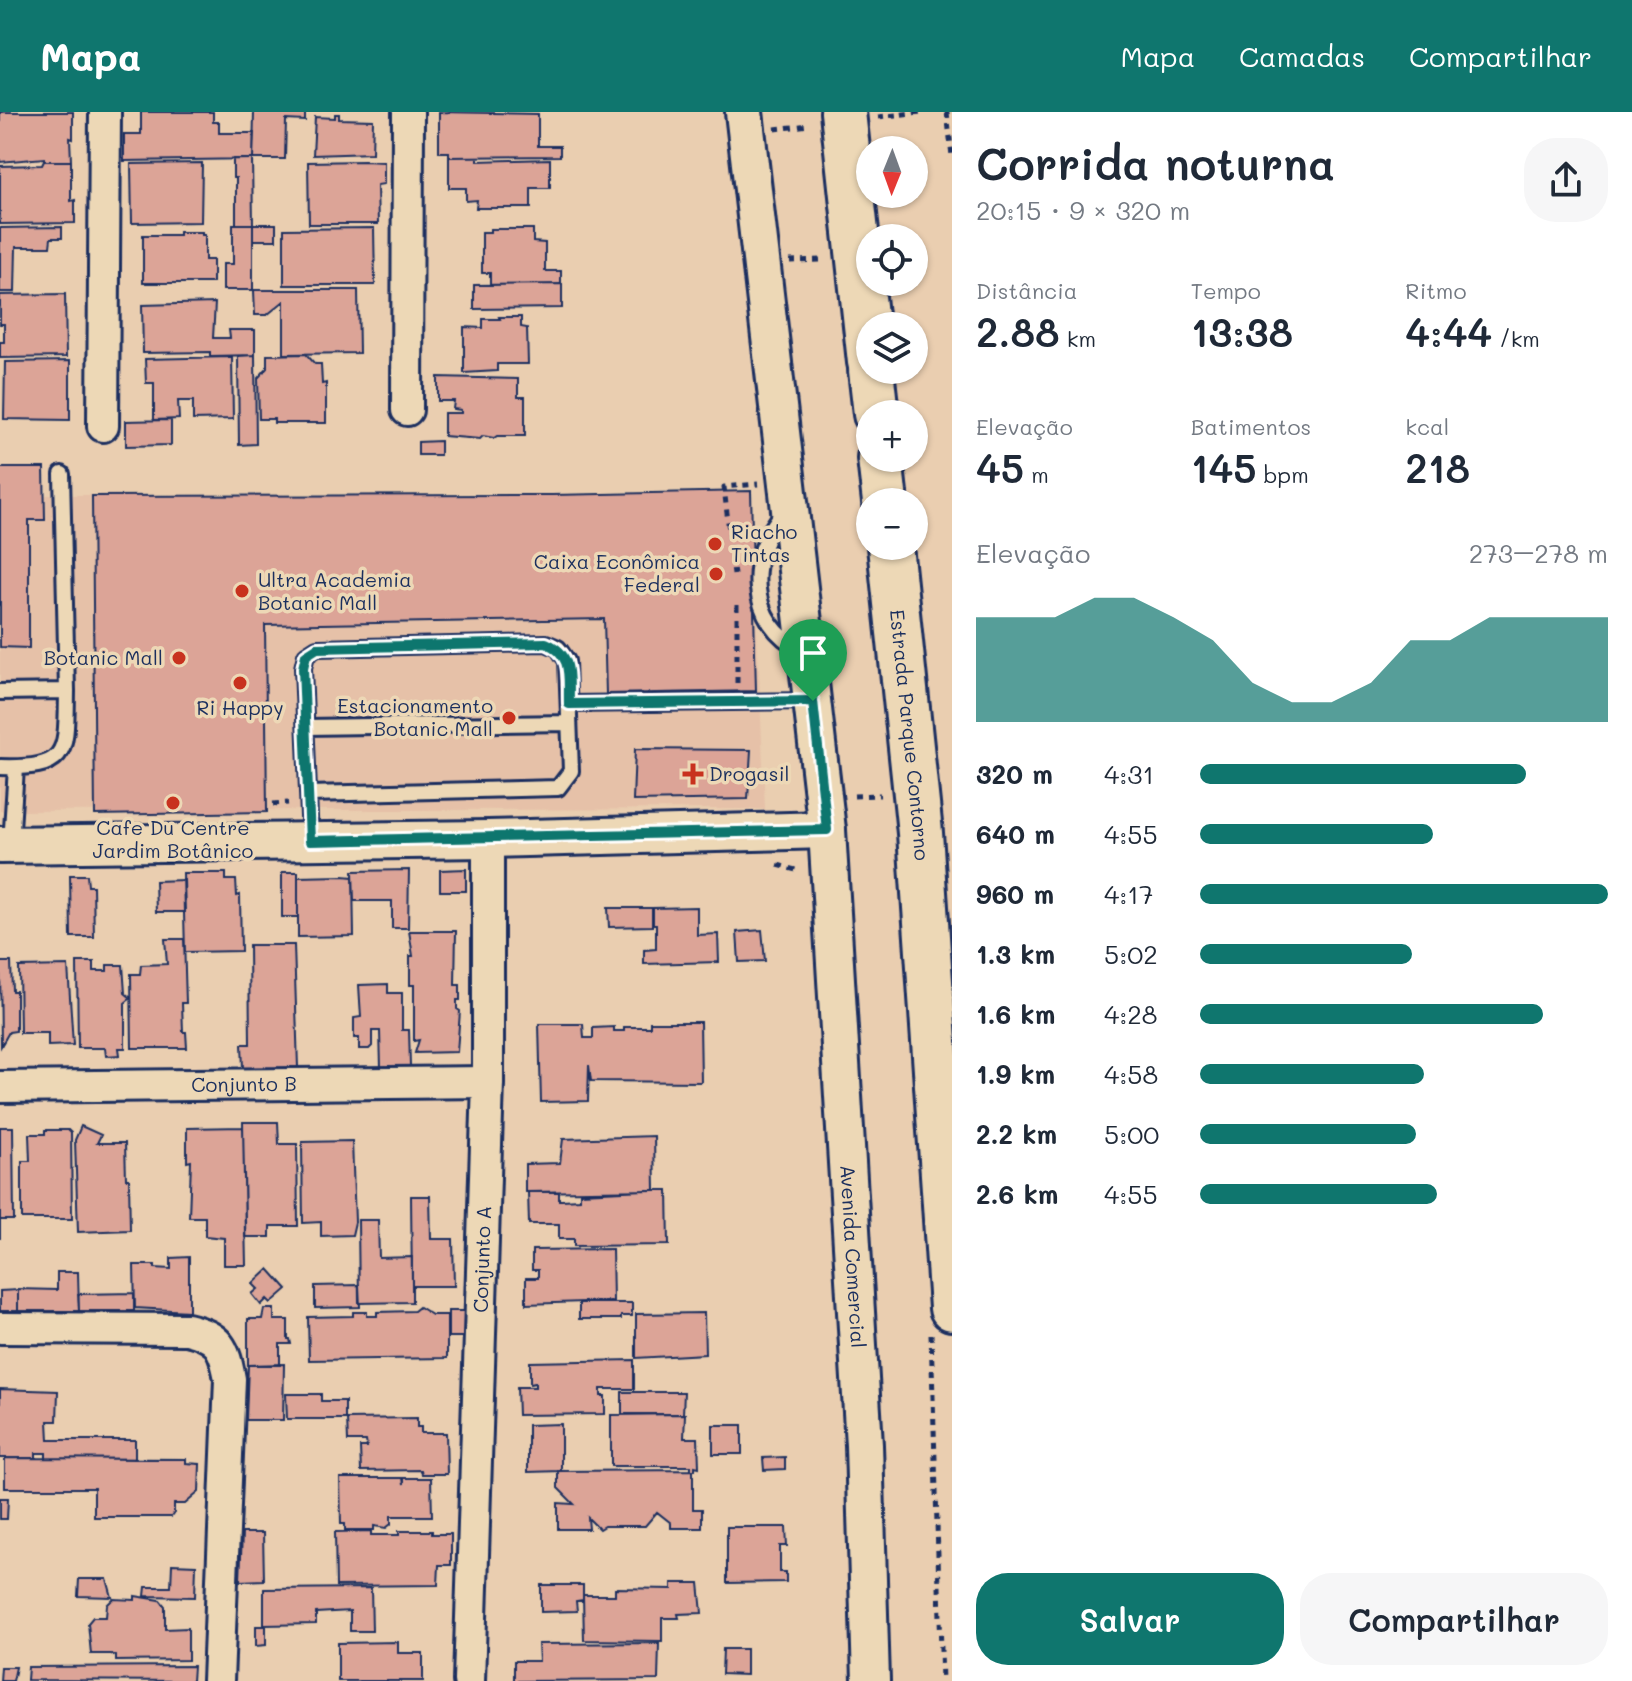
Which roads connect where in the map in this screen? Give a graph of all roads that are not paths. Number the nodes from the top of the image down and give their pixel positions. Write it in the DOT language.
graph roads {
  1 [pos="105,112"];
  2 [pos="408,112"];
  3 [pos="744,112"];
  4 [pos="843,112"];
  5 [pos="865,312"];
  6 [pos="407,410"];
  7 [pos="103,426"];
  8 [pos="62,474"];
  9 [pos="891,560"];
  10 [pos="67,691"];
  11 [pos="0,692"];
  12 [pos="813,701"];
  13 [pos="569,704"];
  14 [pos="569,723"];
  15 [pos="306,727"];
  16 [pos="0,767"];
  17 [pos="16,768"];
  18 [pos="308,794"];
  19 [pos="827,830"];
  20 [pos="488,839"];
  21 [pos="310,841"];
  22 [pos="6,845"];
  23 [pos="488,1082"];
  24 [pos="0,1087"];
  25 [pos="952,1308"];
  26 [pos="0,1328"];
  27 [pos="218,1681"];
  28 [pos="469,1681"];
  29 [pos="871,1681"];
  1 -- 7 [label="street"];
  2 -- 6 [label="street"];
  3 -- 12 [label="street, Avenida Comercial"];
  4 -- 5 [label="highway"];
  8 -- 10 [label="lane"];
  9 -- 25 [label="highway, Estrada Parque Contorno"];
  10 -- 11 [label="lane"];
  10 -- 17 [label="lane"];
  12 -- 13 [label="lane"];
  12 -- 19 [label="street, Avenida Comercial"];
  13 -- 14 [label="lane"];
  13 -- 15 [label="lane"];
  14 -- 15 [label="lane"];
  14 -- 18 [label="lane"];
  15 -- 18 [label="lane"];
  16 -- 17 [label="lane"];
  17 -- 22 [label="lane"];
  18 -- 21 [label="lane"];
  19 -- 20 [label="street"];
  19 -- 29 [label="street, Avenida Comercial"];
  20 -- 21 [label="street"];
  20 -- 23 [label="street, Conjunto A"];
  21 -- 22 [label="street"];
  23 -- 24 [label="street, Conjunto B"];
  23 -- 28 [label="street, Conjunto A"];
  26 -- 27 [label="street"];
}
